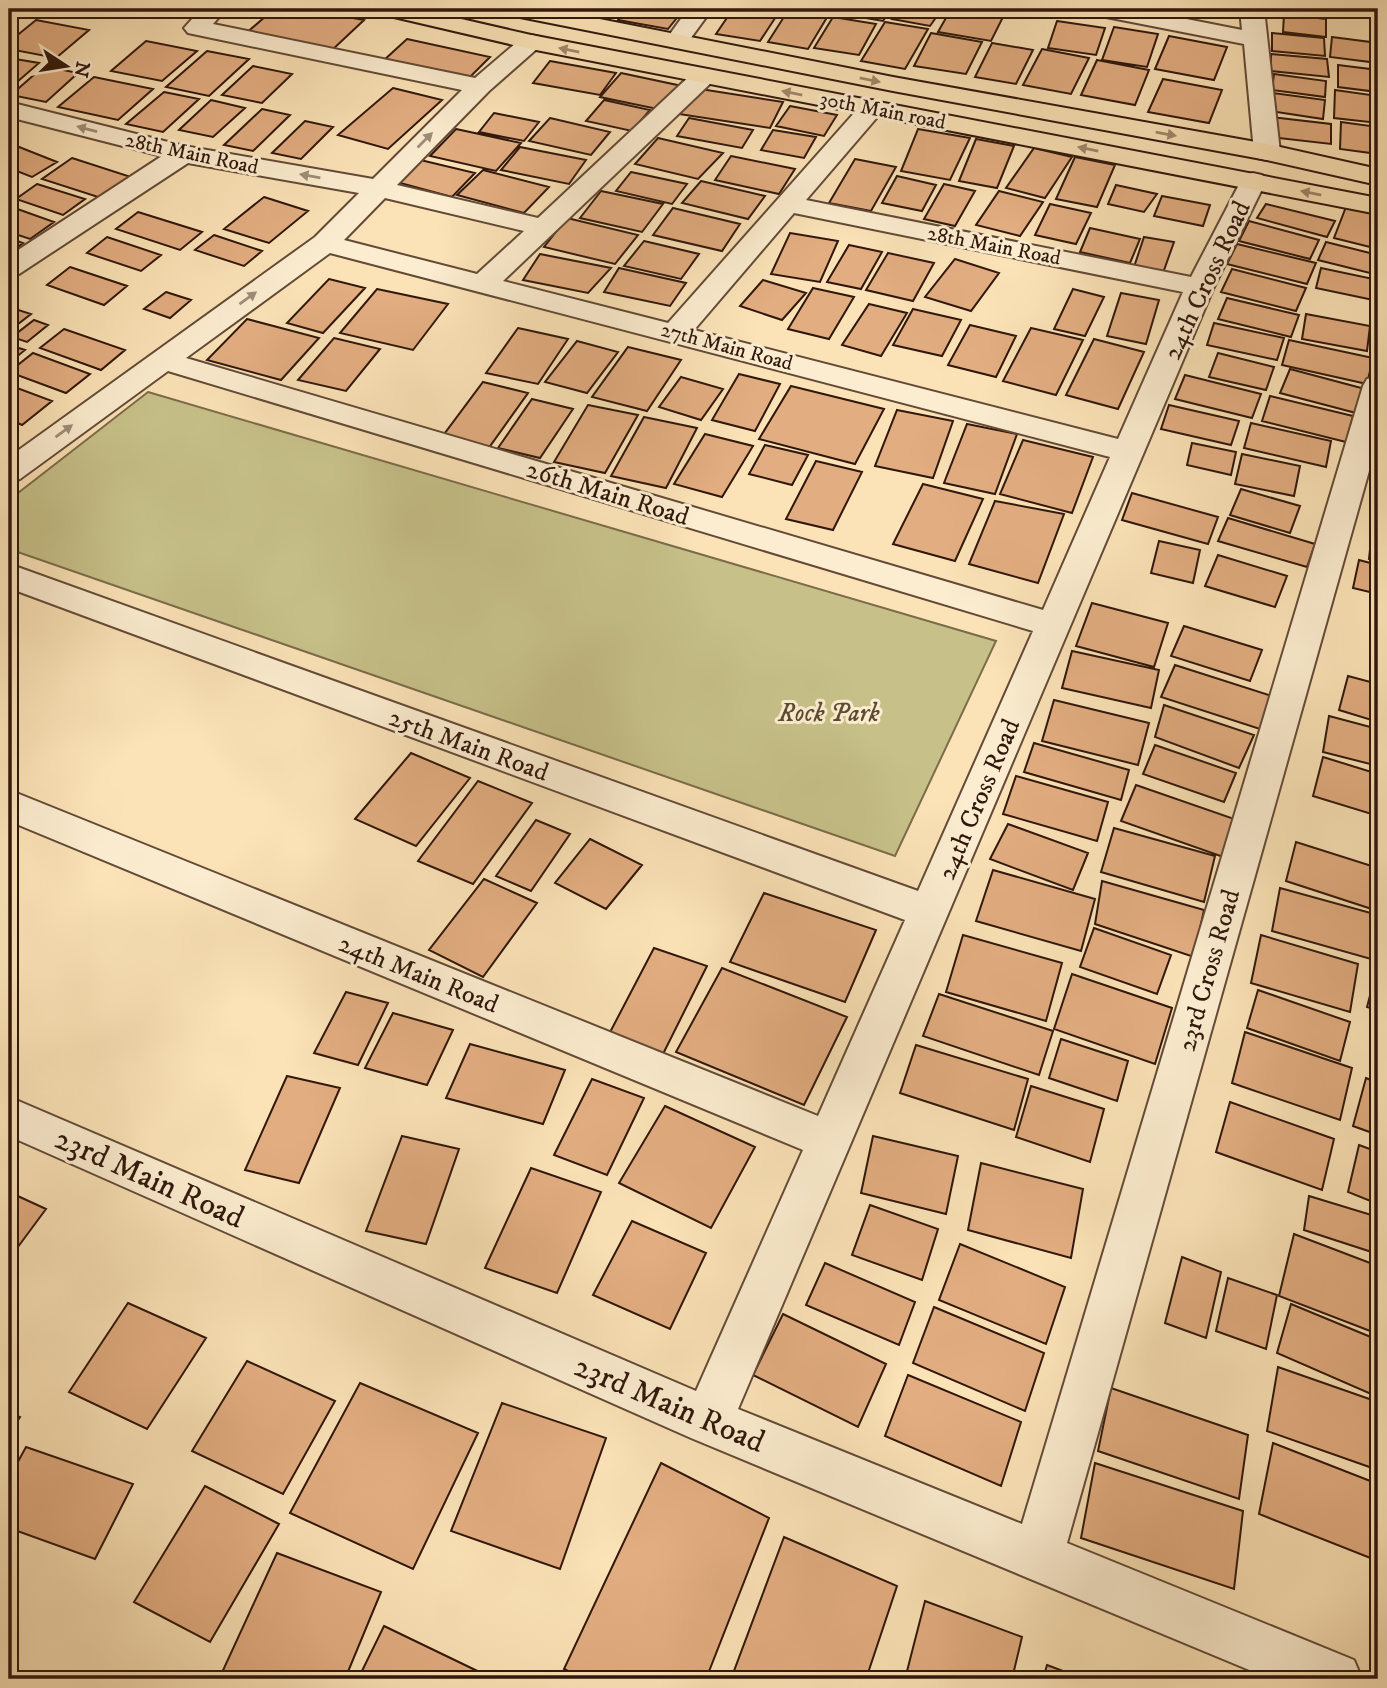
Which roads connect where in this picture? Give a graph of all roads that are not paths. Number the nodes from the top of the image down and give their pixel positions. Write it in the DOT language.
graph roads {
  1 [pos="214,9"];
  2 [pos="389,9"];
  3 [pos="515,9"];
  4 [pos="700,9"];
  5 [pos="1101,9"];
  6 [pos="1252,9"];
  7 [pos="1254,39"];
  8 [pos="677,41"];
  9 [pos="531,42"];
  10 [pos="704,76"];
  11 [pos="480,86"];
  12 [pos="872,108"];
  13 [pos="13,113"];
  14 [pos="183,154"];
  15 [pos="1260,167"];
  16 [pos="1378,177"];
  17 [pos="377,188"];
  18 [pos="788,204"];
  19 [pos="1378,206"];
  20 [pos="543,227"];
  21 [pos="325,243"];
  22 [pos="9,268"];
  23 [pos="484,283"];
  24 [pos="1200,287"];
  25 [pos="675,333"];
  26 [pos="162,360"];
  27 [pos="1378,386"];
  28 [pos="1128,452"];
  29 [pos="9,472"];
  30 [pos="9,576"];
  31 [pos="1053,625"];
  32 [pos="9,805"];
  33 [pos="929,912"];
  34 [pos="9,1116"];
  35 [pos="830,1141"];
  36 [pos="708,1421"];
  37 [pos="1038,1555"];
  38 [pos="1335,1679"];
  1 -- 11 [label="street"];
  2 -- 9 [label="main road, 30th Main road"];
  3 -- 8 [label="main road, 30th Main road"];
  4 -- 8 [label="street"];
  5 -- 7 [label="street"];
  6 -- 7 [label="street"];
  7 -- 15 [label="street"];
  8 -- 15 [label="main road, 30th Main road, one-way"];
  10 -- 9 [label="main road, 30th Main road, one-way"];
  9 -- 11 [label="street"];
  12 -- 10 [label="main road, 30th Main road, one-way"];
  10 -- 20 [label="street"];
  17 -- 11 [label="street, one-way"];
  15 -- 12 [label="main road, 30th Main road, one-way"];
  12 -- 18 [label="street"];
  14 -- 13 [label="street, 28th Main Road, one-way"];
  17 -- 14 [label="street, 28th Main Road, one-way"];
  14 -- 22 [label="street"];
  15 -- 16 [label="main road, 30th Main road"];
  19 -- 15 [label="main road, 30th Main road, one-way"];
  15 -- 24 [label="street, 24th Cross Road"];
  17 -- 20 [label="street, 28th Main Road"];
  17 -- 21 [label="street"];
  18 -- 24 [label="street, 28th Main Road"];
  18 -- 25 [label="street"];
  20 -- 23 [label="street"];
  21 -- 23 [label="street, 27th Main Road"];
  26 -- 21 [label="street, one-way"];
  23 -- 25 [label="street, 27th Main Road"];
  24 -- 28 [label="street, 24th Cross Road"];
  25 -- 28 [label="street, 27th Main Road"];
  29 -- 26 [label="street, one-way"];
  26 -- 31 [label="street, 26th Main Road"];
  27 -- 37 [label="street, 23rd Cross Road"];
  28 -- 31 [label="street, 24th Cross Road"];
  30 -- 33 [label="street, 25th Main Road"];
  31 -- 33 [label="street, 24th Cross Road"];
  32 -- 35 [label="street, 24th Main Road"];
  33 -- 35 [label="street, 24th Cross Road"];
  34 -- 36 [label="street, 23rd Main Road"];
  35 -- 36 [label="street, 24th Cross Road"];
  36 -- 37 [label="street, 23rd Main Road"];
  37 -- 38 [label="street, 23rd Main Road"];
}
